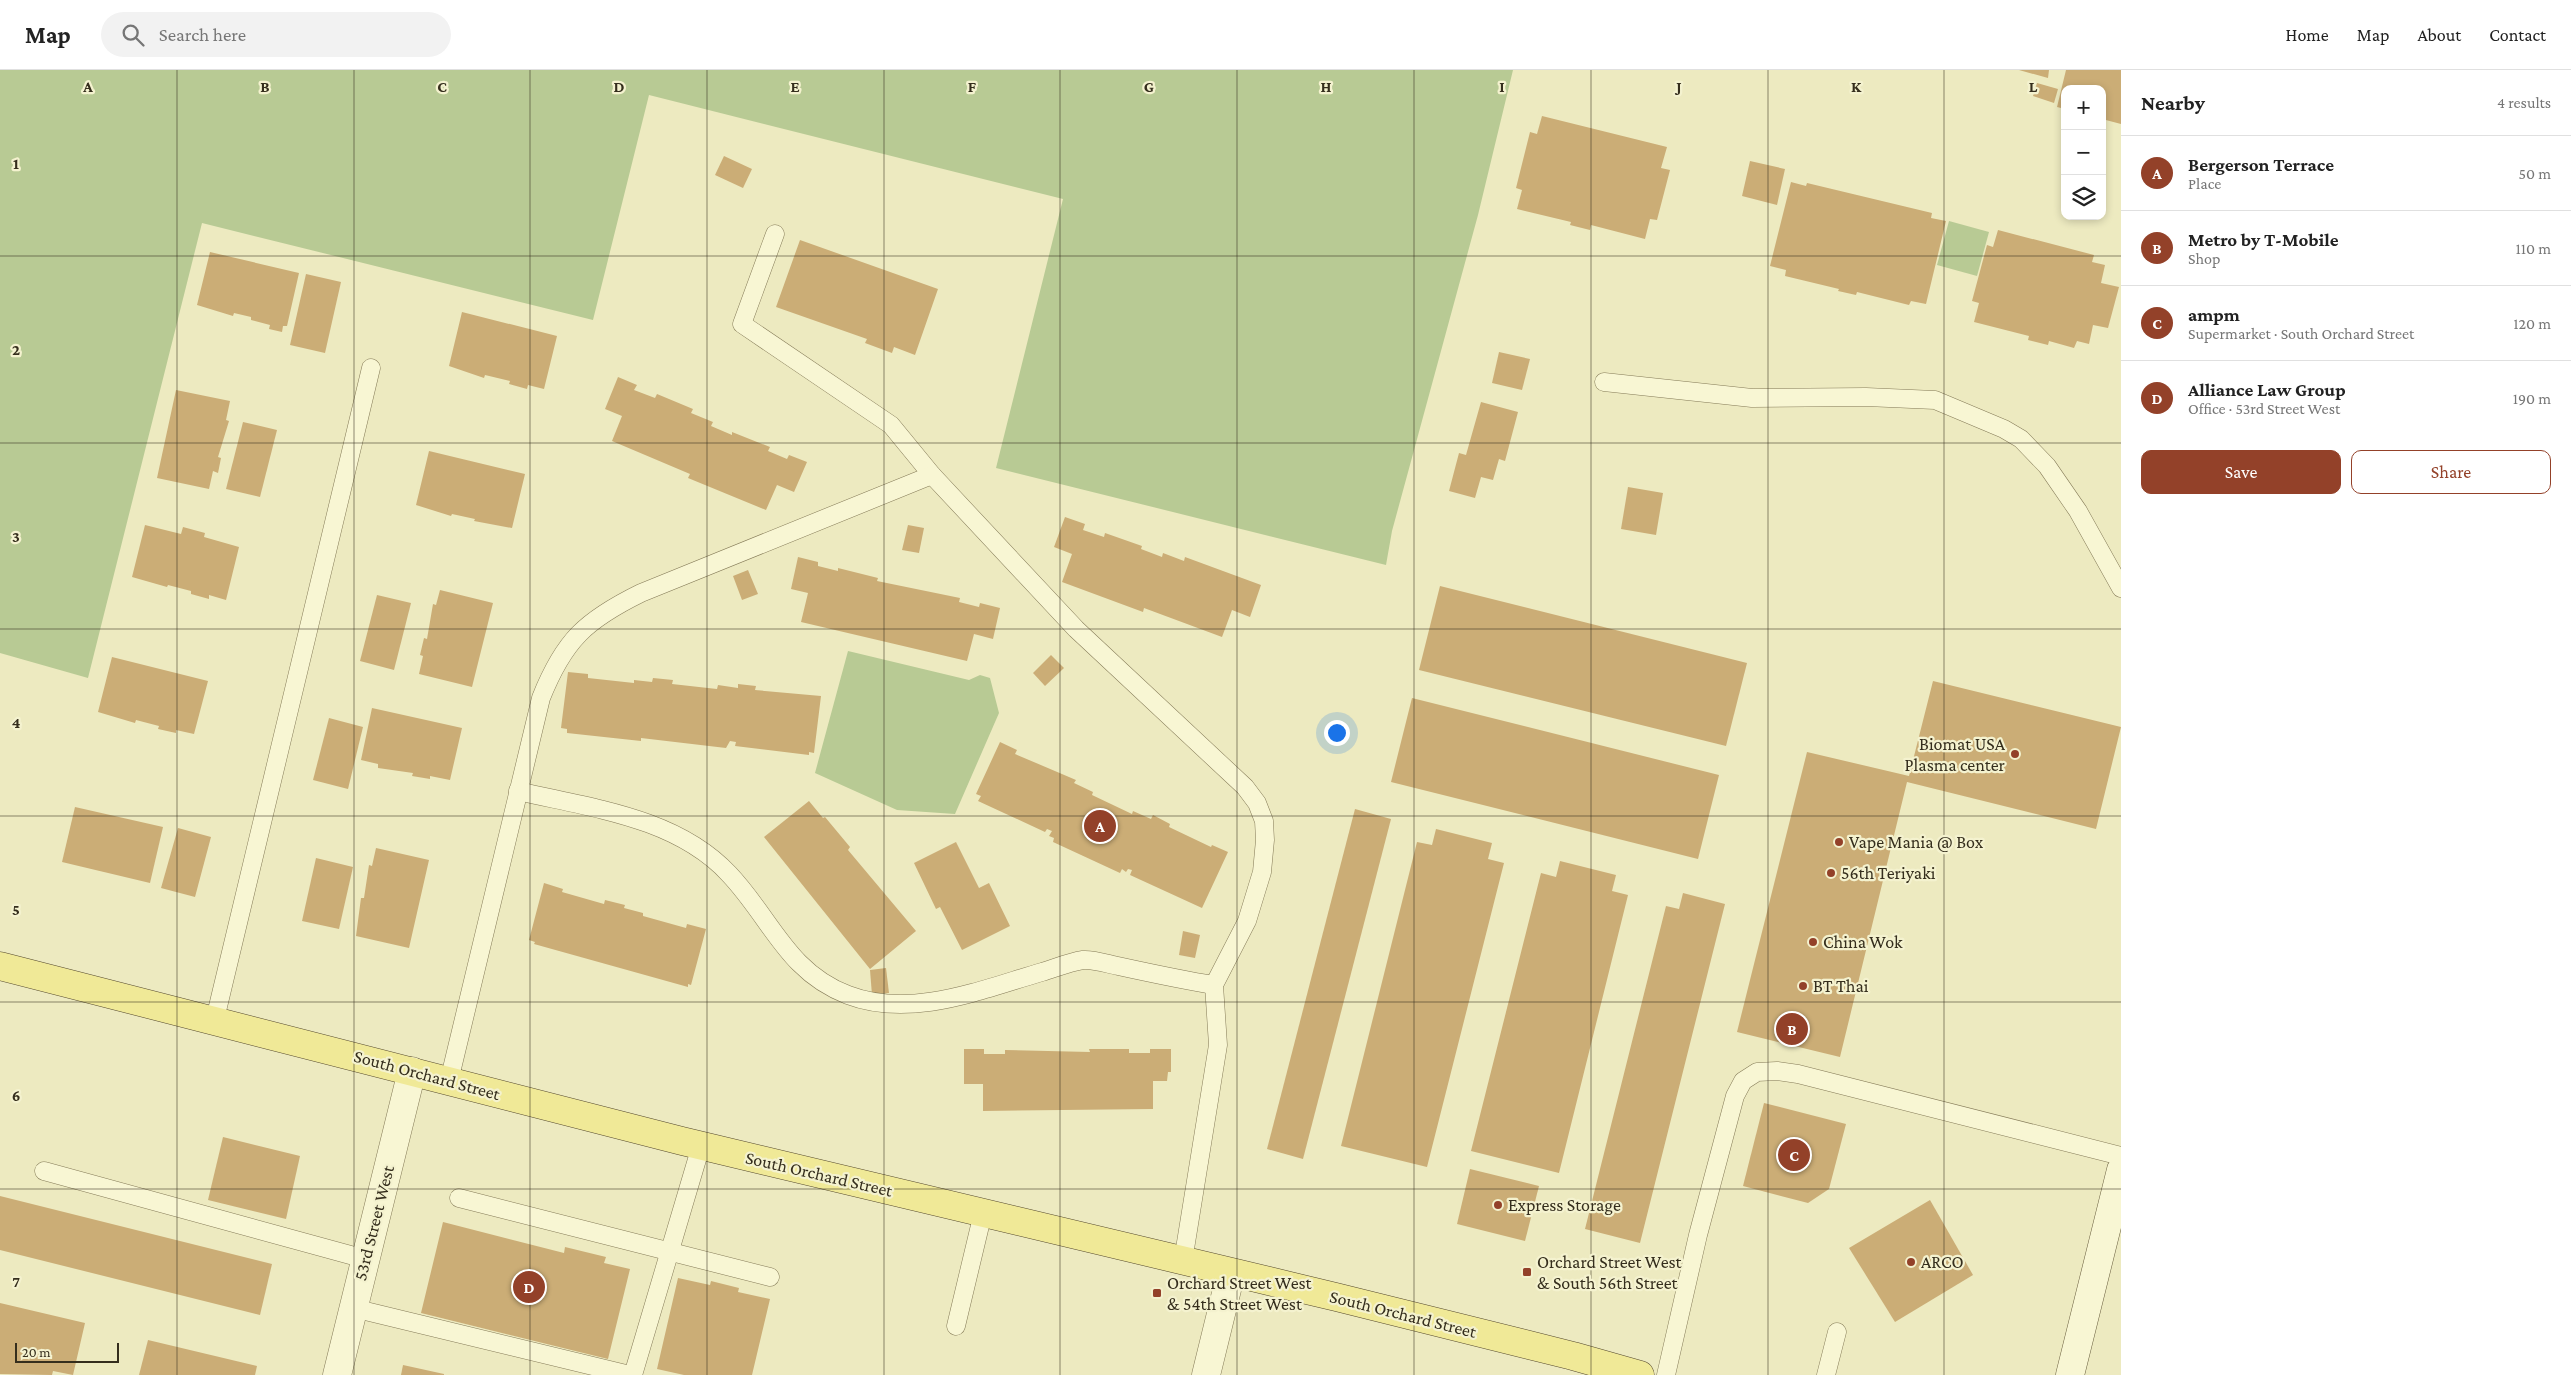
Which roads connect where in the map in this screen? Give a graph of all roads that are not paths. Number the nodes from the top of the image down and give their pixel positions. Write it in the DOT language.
graph roads {
  1 [pos="775,234"];
  2 [pos="371,368"];
  3 [pos="1604,382"];
  4 [pos="932,475"];
  5 [pos="2121,588"];
  6 [pos="518,791"];
  7 [pos="0,966"];
  8 [pos="1214,985"];
  9 [pos="215,1019"];
  10 [pos="412,1071"];
  11 [pos="450,1081"];
  12 [pos="701,1146"];
  13 [pos="2121,1156"];
  14 [pos="2121,1170"];
  15 [pos="44,1171"];
  16 [pos="460,1198"];
  17 [pos="983,1213"];
  18 [pos="2113,1242"];
  19 [pos="671,1252"];
  20 [pos="366,1259"];
  21 [pos="1183,1261"];
  22 [pos="1231,1273"];
  23 [pos="770,1277"];
  24 [pos="353,1308"];
  25 [pos="956,1326"];
  26 [pos="1837,1332"];
  27 [pos="337,1375"];
  28 [pos="631,1375"];
  29 [pos="1206,1375"];
  30 [pos="1640,1375"];
  31 [pos="1666,1375"];
  32 [pos="1826,1375"];
  33 [pos="2070,1375"];
  1 -- 4 [label="lane"];
  2 -- 9 [label="lane"];
  3 -- 5 [label="lane"];
  4 -- 6 [label="lane"];
  4 -- 8 [label="lane"];
  6 -- 8 [label="lane"];
  6 -- 11 [label="lane"];
  7 -- 9 [label="main road, South Orchard Street"];
  8 -- 21 [label="lane"];
  9 -- 10 [label="main road, South Orchard Street"];
  10 -- 11 [label="main road, South Orchard Street"];
  10 -- 20 [label="street, 53rd Street West"];
  11 -- 12 [label="main road, South Orchard Street"];
  12 -- 17 [label="main road, South Orchard Street"];
  12 -- 19 [label="lane"];
  13 -- 31 [label="lane"];
  14 -- 18 [label="street"];
  15 -- 20 [label="lane"];
  16 -- 19 [label="lane"];
  17 -- 21 [label="main road, South Orchard Street"];
  17 -- 25 [label="lane"];
  18 -- 33 [label="street"];
  19 -- 23 [label="lane"];
  19 -- 28 [label="lane"];
  20 -- 24 [label="street, 53rd Street West"];
  21 -- 22 [label="main road, South Orchard Street"];
  22 -- 29 [label="street"];
  22 -- 30 [label="main road, South Orchard Street"];
  24 -- 27 [label="street, 53rd Street West"];
  24 -- 28 [label="lane"];
  26 -- 32 [label="lane"];
}
